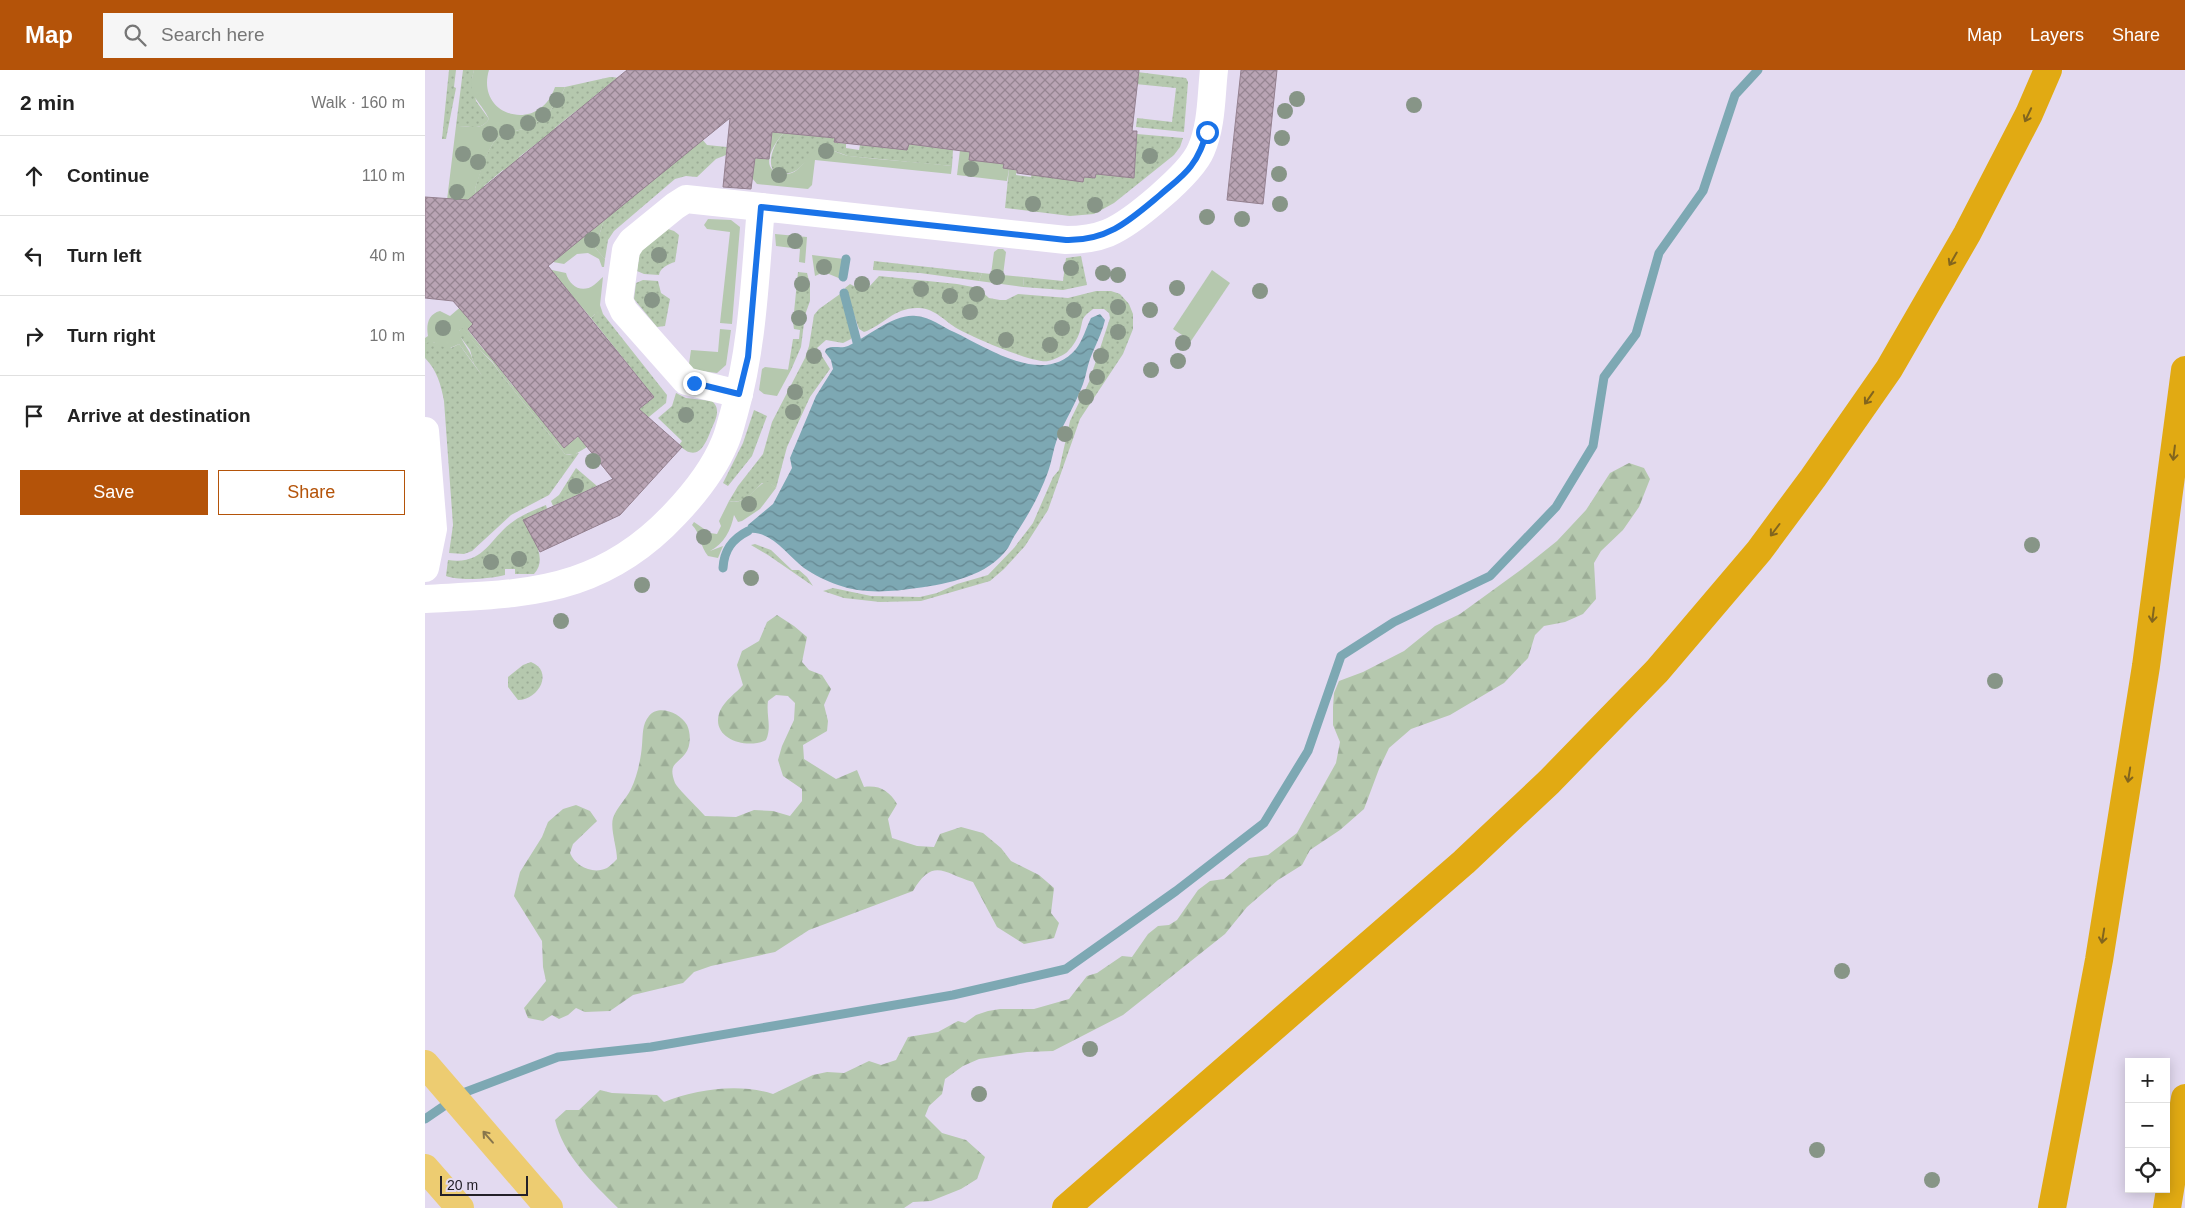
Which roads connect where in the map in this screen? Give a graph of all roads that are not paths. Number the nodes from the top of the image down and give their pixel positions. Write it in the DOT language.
graph roads {
  1 [pos="1214,70"];
  2 [pos="2048,70"];
  3 [pos="761,207"];
  4 [pos="2185,370"];
  5 [pos="739,394"];
  6 [pos="425,431"];
  7 [pos="425,568"];
  8 [pos="425,599"];
  9 [pos="425,1064"];
  10 [pos="2185,1098"];
  11 [pos="425,1168"];
  12 [pos="460,1208"];
  13 [pos="549,1208"];
  14 [pos="1066,1208"];
  15 [pos="2052,1208"];
  16 [pos="2167,1208"];
  1 -- 3 [label="lane"];
  2 -- 14 [label="highway, one-way"];
  3 -- 5 [label="lane"];
  3 -- 5 [label="lane"];
  4 -- 15 [label="highway, one-way"];
  5 -- 8 [label="lane"];
  6 -- 7 [label="lane"];
  13 -- 9 [label="main road, one-way"];
  10 -- 16 [label="highway"];
  11 -- 12 [label="main road"];
}
